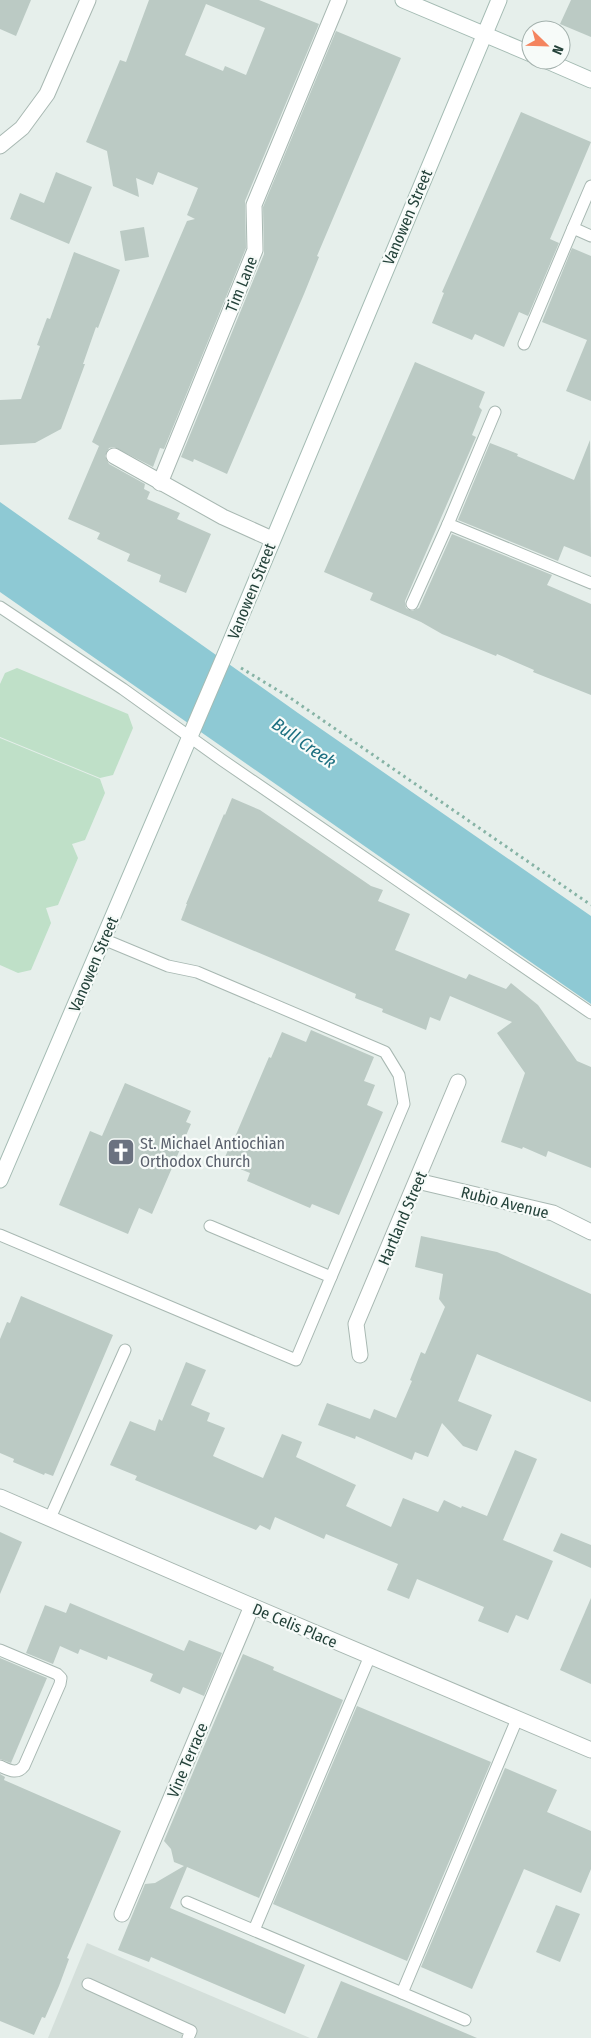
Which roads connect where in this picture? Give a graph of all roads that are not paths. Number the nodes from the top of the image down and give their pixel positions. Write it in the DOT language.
graph roads {
  1 [pos="88,0"];
  2 [pos="339,0"];
  3 [pos="403,0"];
  4 [pos="499,0"];
  5 [pos="484,34"];
  6 [pos="521,50"];
  7 [pos="568,70"];
  8 [pos="591,80"];
  9 [pos="0,146"];
  10 [pos="591,186"];
  11 [pos="573,228"];
  12 [pos="591,236"];
  13 [pos="524,344"];
  14 [pos="495,412"];
  15 [pos="114,456"];
  16 [pos="160,482"];
  17 [pos="448,524"];
  18 [pos="272,539"];
  19 [pos="591,583"];
  20 [pos="412,604"];
  21 [pos="0,607"];
  22 [pos="189,736"];
  23 [pos="103,940"];
  24 [pos="591,1014"];
  25 [pos="458,1082"];
  26 [pos="0,1180"];
  27 [pos="417,1181"];
  28 [pos="210,1226"];
  29 [pos="591,1232"];
  30 [pos="0,1235"];
  31 [pos="331,1277"];
  32 [pos="125,1350"];
  33 [pos="360,1354"];
  34 [pos="0,1497"];
  35 [pos="50,1518"];
  36 [pos="252,1606"];
  37 [pos="0,1650"];
  38 [pos="370,1656"];
  39 [pos="517,1719"];
  40 [pos="591,1750"];
  41 [pos="0,1766"];
  42 [pos="187,1902"];
  43 [pos="122,1914"];
  44 [pos="254,1930"];
  45 [pos="88,1984"];
  46 [pos="402,1993"];
  47 [pos="464,2020"];
  48 [pos="188,2038"];
  1 -- 9 [label="street"];
  2 -- 16 [label="street, Tim Lane"];
  3 -- 5 [label="street"];
  4 -- 5 [label="street, Vanowen Street"];
  5 -- 6 [label="street"];
  5 -- 18 [label="street, Vanowen Street"];
  7 -- 8 [label="street"];
  10 -- 11 [label="lane"];
  11 -- 12 [label="lane"];
  11 -- 13 [label="lane"];
  14 -- 17 [label="lane"];
  15 -- 16 [label="street"];
  16 -- 18 [label="street"];
  17 -- 19 [label="lane"];
  17 -- 20 [label="lane"];
  18 -- 22 [label="street, Vanowen Street"];
  21 -- 22 [label="lane"];
  22 -- 23 [label="street, Vanowen Street"];
  22 -- 24 [label="lane"];
  23 -- 26 [label="street, Vanowen Street"];
  23 -- 31 [label="lane"];
  25 -- 27 [label="street, Hartland Street"];
  27 -- 29 [label="street, Rubio Avenue"];
  27 -- 33 [label="street, Hartland Street"];
  28 -- 31 [label="lane"];
  30 -- 31 [label="lane"];
  32 -- 35 [label="lane"];
  34 -- 35 [label="street, De Celis Place"];
  35 -- 36 [label="street, De Celis Place"];
  36 -- 38 [label="street, De Celis Place"];
  36 -- 43 [label="street, Vine Terrace"];
  37 -- 41 [label="lane"];
  38 -- 39 [label="street, De Celis Place"];
  38 -- 44 [label="lane"];
  39 -- 40 [label="street, De Celis Place"];
  39 -- 46 [label="lane"];
  42 -- 44 [label="lane"];
  44 -- 46 [label="lane"];
  45 -- 48 [label="lane"];
  46 -- 47 [label="lane"];
}
